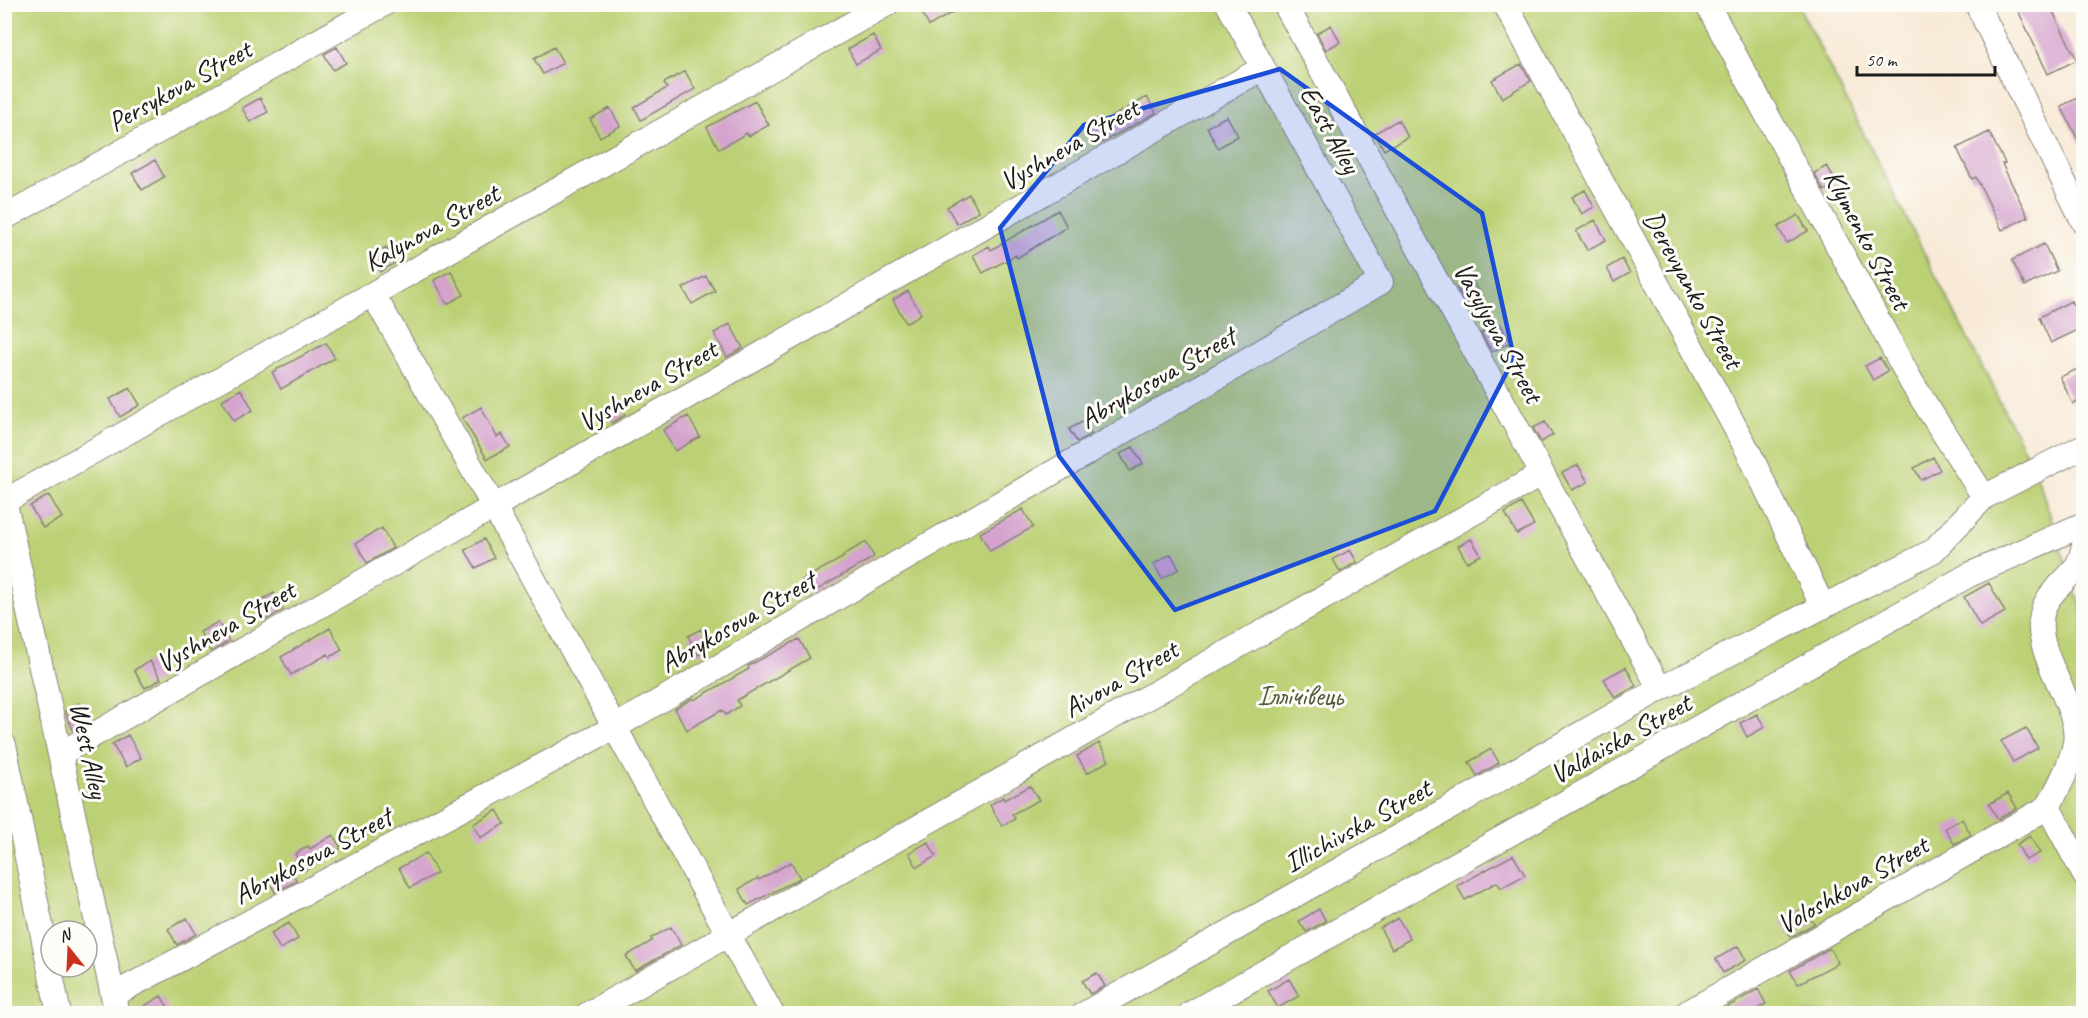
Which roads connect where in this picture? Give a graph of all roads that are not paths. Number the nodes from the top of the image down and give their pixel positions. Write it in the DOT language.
graph roads {
  1 [pos="384,4"];
  2 [pos="887,4"];
  3 [pos="1228,4"];
  4 [pos="1285,4"];
  5 [pos="1505,4"];
  6 [pos="1707,4"];
  7 [pos="1977,4"];
  8 [pos="1263,68"];
  9 [pos="4,218"];
  10 [pos="2084,223"];
  11 [pos="1381,282"];
  12 [pos="373,294"];
  13 [pos="2084,446"];
  14 [pos="1542,474"];
  15 [pos="1984,497"];
  16 [pos="5,500"];
  17 [pos="494,507"];
  18 [pos="2084,524"];
  19 [pos="2082,561"];
  20 [pos="1823,607"];
  21 [pos="1660,689"];
  22 [pos="615,727"];
  23 [pos="4,745"];
  24 [pos="60,754"];
  25 [pos="2048,807"];
  26 [pos="2084,874"];
  27 [pos="727,935"];
  28 [pos="115,1004"];
  29 [pos="59,1014"];
  30 [pos="588,1014"];
  31 [pos="772,1014"];
  32 [pos="1084,1014"];
  33 [pos="1190,1014"];
  34 [pos="1685,1014"];
  1 -- 9 [label="street, Persykova Street"];
  2 -- 12 [label="street, Kalynova Street"];
  3 -- 8 [label="street, East Alley"];
  4 -- 14 [label="street, Vasylyeva Street"];
  5 -- 20 [label="street, Derevyanko Street"];
  6 -- 15 [label="street, Klymenko Street"];
  7 -- 10 [label="street"];
  8 -- 11 [label="street, East Alley"];
  8 -- 17 [label="street, Vyshneva Street"];
  11 -- 22 [label="street, Abrykosova Street"];
  12 -- 16 [label="street, Kalynova Street"];
  12 -- 17 [label="street"];
  13 -- 15 [label="street, Illichivska Street"];
  14 -- 21 [label="street, Vasylyeva Street"];
  14 -- 27 [label="street, Aivova Street"];
  15 -- 20 [label="street, Illichivska Street"];
  16 -- 24 [label="street, West Alley"];
  17 -- 22 [label="street"];
  17 -- 24 [label="street, Vyshneva Street"];
  18 -- 33 [label="street, Valdaiska Street"];
  19 -- 25 [label="street"];
  20 -- 21 [label="street, Illichivska Street"];
  21 -- 32 [label="street, Illichivska Street"];
  22 -- 27 [label="street"];
  22 -- 28 [label="street, Abrykosova Street"];
  23 -- 29 [label="street"];
  24 -- 28 [label="street, West Alley"];
  25 -- 26 [label="street"];
  25 -- 34 [label="street, Voloshkova Street"];
  27 -- 30 [label="street, Aivova Street"];
  27 -- 31 [label="street"];
}
